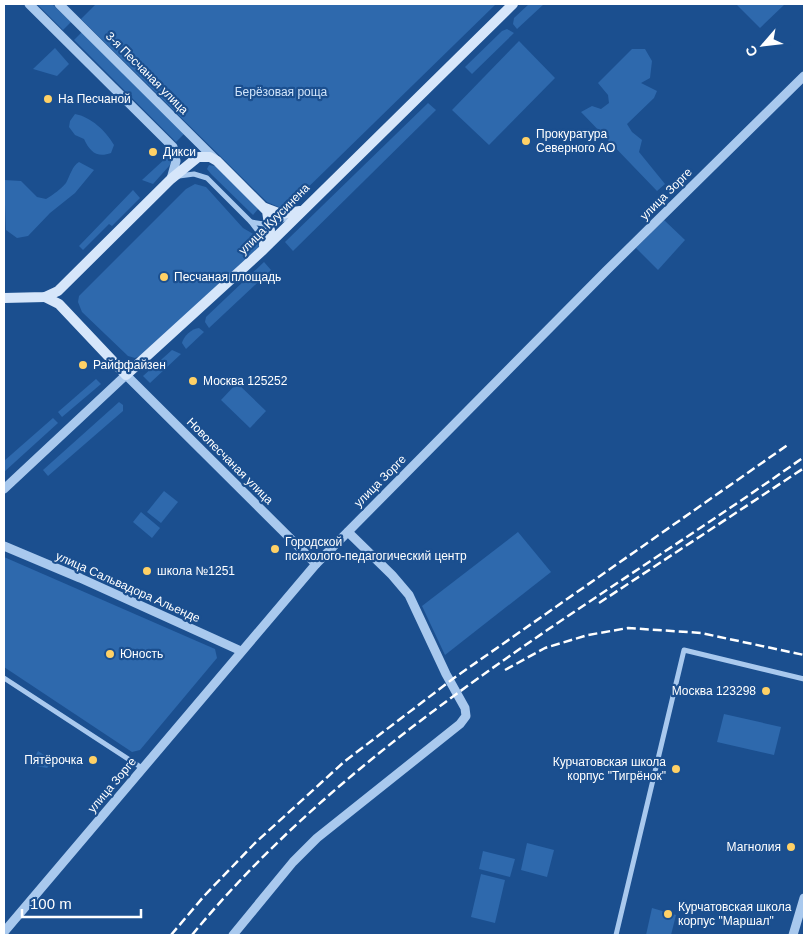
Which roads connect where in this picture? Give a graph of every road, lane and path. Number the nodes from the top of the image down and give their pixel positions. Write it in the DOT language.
graph roads {
  1 [pos="29,4"];
  2 [pos="59,4"];
  3 [pos="513,4"];
  4 [pos="804,76"];
  5 [pos="217,161"];
  6 [pos="171,179"];
  7 [pos="264,208"];
  8 [pos="300,212"];
  9 [pos="250,222"];
  10 [pos="270,225"];
  11 [pos="263,250"];
  12 [pos="72,278"];
  13 [pos="45,296"];
  14 [pos="4,298"];
  15 [pos="65,311"];
  16 [pos="126,375"];
  17 [pos="4,489"];
  18 [pos="348,532"];
  19 [pos="4,546"];
  20 [pos="316,564"];
  21 [pos="241,651"];
  22 [pos="4,678"];
  23 [pos="804,679"];
  24 [pos="142,768"];
  25 [pos="804,898"];
  26 [pos="4,932"];
  27 [pos="233,935"];
  28 [pos="616,935"];
  29 [pos="793,935"];
  1 -- 6 [label="street"];
  2 -- 5 [label="street, 3-я Песчаная улица"];
  3 -- 8 [label="main road, улица Куусинена"];
  4 -- 18 [label="street, улица Зорге"];
  5 -- 6 [label="main road"];
  5 -- 7 [label="main road"];
  6 -- 9 [label="street"];
  6 -- 12 [label="main road"];
  7 -- 8 [label="main road"];
  7 -- 10 [label="main road"];
  8 -- 10 [label="street"];
  8 -- 11 [label="main road, улица Куусинена"];
  9 -- 10 [label="street"];
  9 -- 11 [label="street"];
  10 -- 11 [label="main road"];
  11 -- 16 [label="main road, улица Куусинена"];
  12 -- 13 [label="main road"];
  12 -- 15 [label="main road"];
  13 -- 14 [label="main road"];
  13 -- 15 [label="main road"];
  15 -- 16 [label="main road"];
  16 -- 17 [label="street, улица Куусинена"];
  16 -- 20 [label="street, Новопесчаная улица"];
  18 -- 20 [label="street, улица Зорге"];
  18 -- 27 [label="street"];
  19 -- 21 [label="street, улица Сальвадора Альенде"];
  20 -- 21 [label="street, улица Зорге"];
  21 -- 24 [label="street, улица Зорге"];
  22 -- 24 [label="street"];
  23 -- 28 [label="street"];
  24 -- 26 [label="street, улица Зорге"];
  25 -- 29 [label="street"];
}
